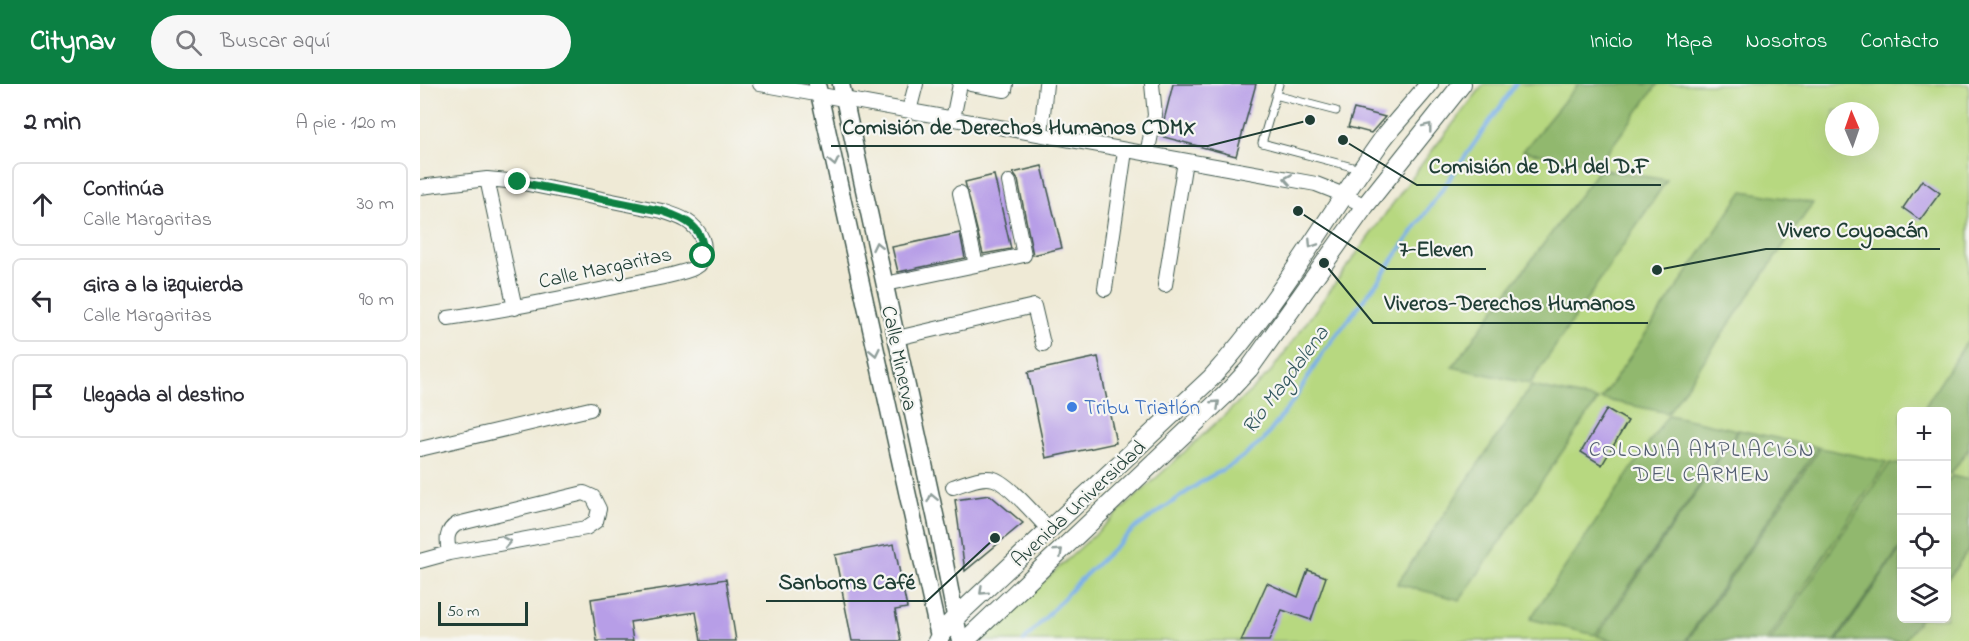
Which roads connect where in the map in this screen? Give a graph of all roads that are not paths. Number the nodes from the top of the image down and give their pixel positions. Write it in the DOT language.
graph roads {
  1 [pos="760,84"];
  2 [pos="916,84"];
  3 [pos="960,84"];
  4 [pos="971,84"];
  5 [pos="1006,84"];
  6 [pos="1046,84"];
  7 [pos="1152,84"];
  8 [pos="1279,84"];
  9 [pos="1429,84"];
  10 [pos="1462,84"];
  11 [pos="818,90"];
  12 [pos="843,92"];
  13 [pos="1275,95"];
  14 [pos="909,111"];
  15 [pos="1336,111"];
  16 [pos="953,119"];
  17 [pos="1041,134"];
  18 [pos="1125,151"];
  19 [pos="1147,154"];
  20 [pos="1185,161"];
  21 [pos="1362,170"];
  22 [pos="487,179"];
  23 [pos="1009,182"];
  24 [pos="420,187"];
  25 [pos="960,193"];
  26 [pos="1344,195"];
  27 [pos="1365,206"];
  28 [pos="976,265"];
  29 [pos="885,284"];
  30 [pos="1165,285"];
  31 [pos="1105,289"];
  32 [pos="515,308"];
  33 [pos="448,318"];
  34 [pos="897,338"];
  35 [pos="1043,344"];
  36 [pos="590,409"];
  37 [pos="420,449"];
  38 [pos="953,487"];
  39 [pos="1049,530"];
  40 [pos="939,533"];
  41 [pos="916,538"];
  42 [pos="449,553"];
  43 [pos="420,561"];
  44 [pos="956,617"];
  45 [pos="938,640"];
  46 [pos="960,641"];
  47 [pos="965,641"];
  1 -- 11 [label="street"];
  2 -- 14 [label="street"];
  3 -- 16 [label="street"];
  4 -- 5 [label="street"];
  6 -- 17 [label="street"];
  7 -- 19 [label="street"];
  8 -- 13 [label="lane"];
  9 -- 21 [label="main road, Avenida Universidad"];
  27 -- 10 [label="main road, Avenida Universidad, one-way"];
  11 -- 12 [label="street"];
  11 -- 41 [label="street, Calle Minerva, one-way"];
  12 -- 14 [label="street"];
  29 -- 12 [label="street, Calle Minerva, one-way"];
  13 -- 15 [label="lane"];
  13 -- 21 [label="lane"];
  14 -- 16 [label="street"];
  16 -- 17 [label="street"];
  17 -- 18 [label="street"];
  18 -- 19 [label="street"];
  18 -- 31 [label="street"];
  19 -- 20 [label="street"];
  26 -- 20 [label="street, one-way"];
  20 -- 30 [label="street"];
  21 -- 26 [label="main road, Avenida Universidad"];
  22 -- 24 [label="street, Calle Margaritas"];
  22 -- 32 [label="street, Calle Margaritas"];
  22 -- 32 [label="street, Calle Margaritas"];
  23 -- 28 [label="street"];
  25 -- 28 [label="street"];
  26 -- 27 [label="street"];
  26 -- 39 [label="main road, Avenida Universidad, one-way"];
  47 -- 27 [label="main road, Avenida Universidad, one-way"];
  28 -- 29 [label="street"];
  29 -- 34 [label="street, Calle Minerva"];
  32 -- 33 [label="street, Calle Margaritas"];
  34 -- 35 [label="street"];
  40 -- 34 [label="street, Calle Minerva, one-way"];
  36 -- 37 [label="street"];
  38 -- 39 [label="street"];
  39 -- 44 [label="main road, Avenida Universidad, one-way"];
  40 -- 41 [label="street"];
  40 -- 44 [label="street, Calle Minerva"];
  41 -- 45 [label="street, Calle Minerva"];
  42 -- 42 [label="street, one-way"];
  42 -- 43 [label="street"];
  44 -- 45 [label="main road, Avenida Universidad"];
  44 -- 46 [label="street, Calle Minerva"];
}
